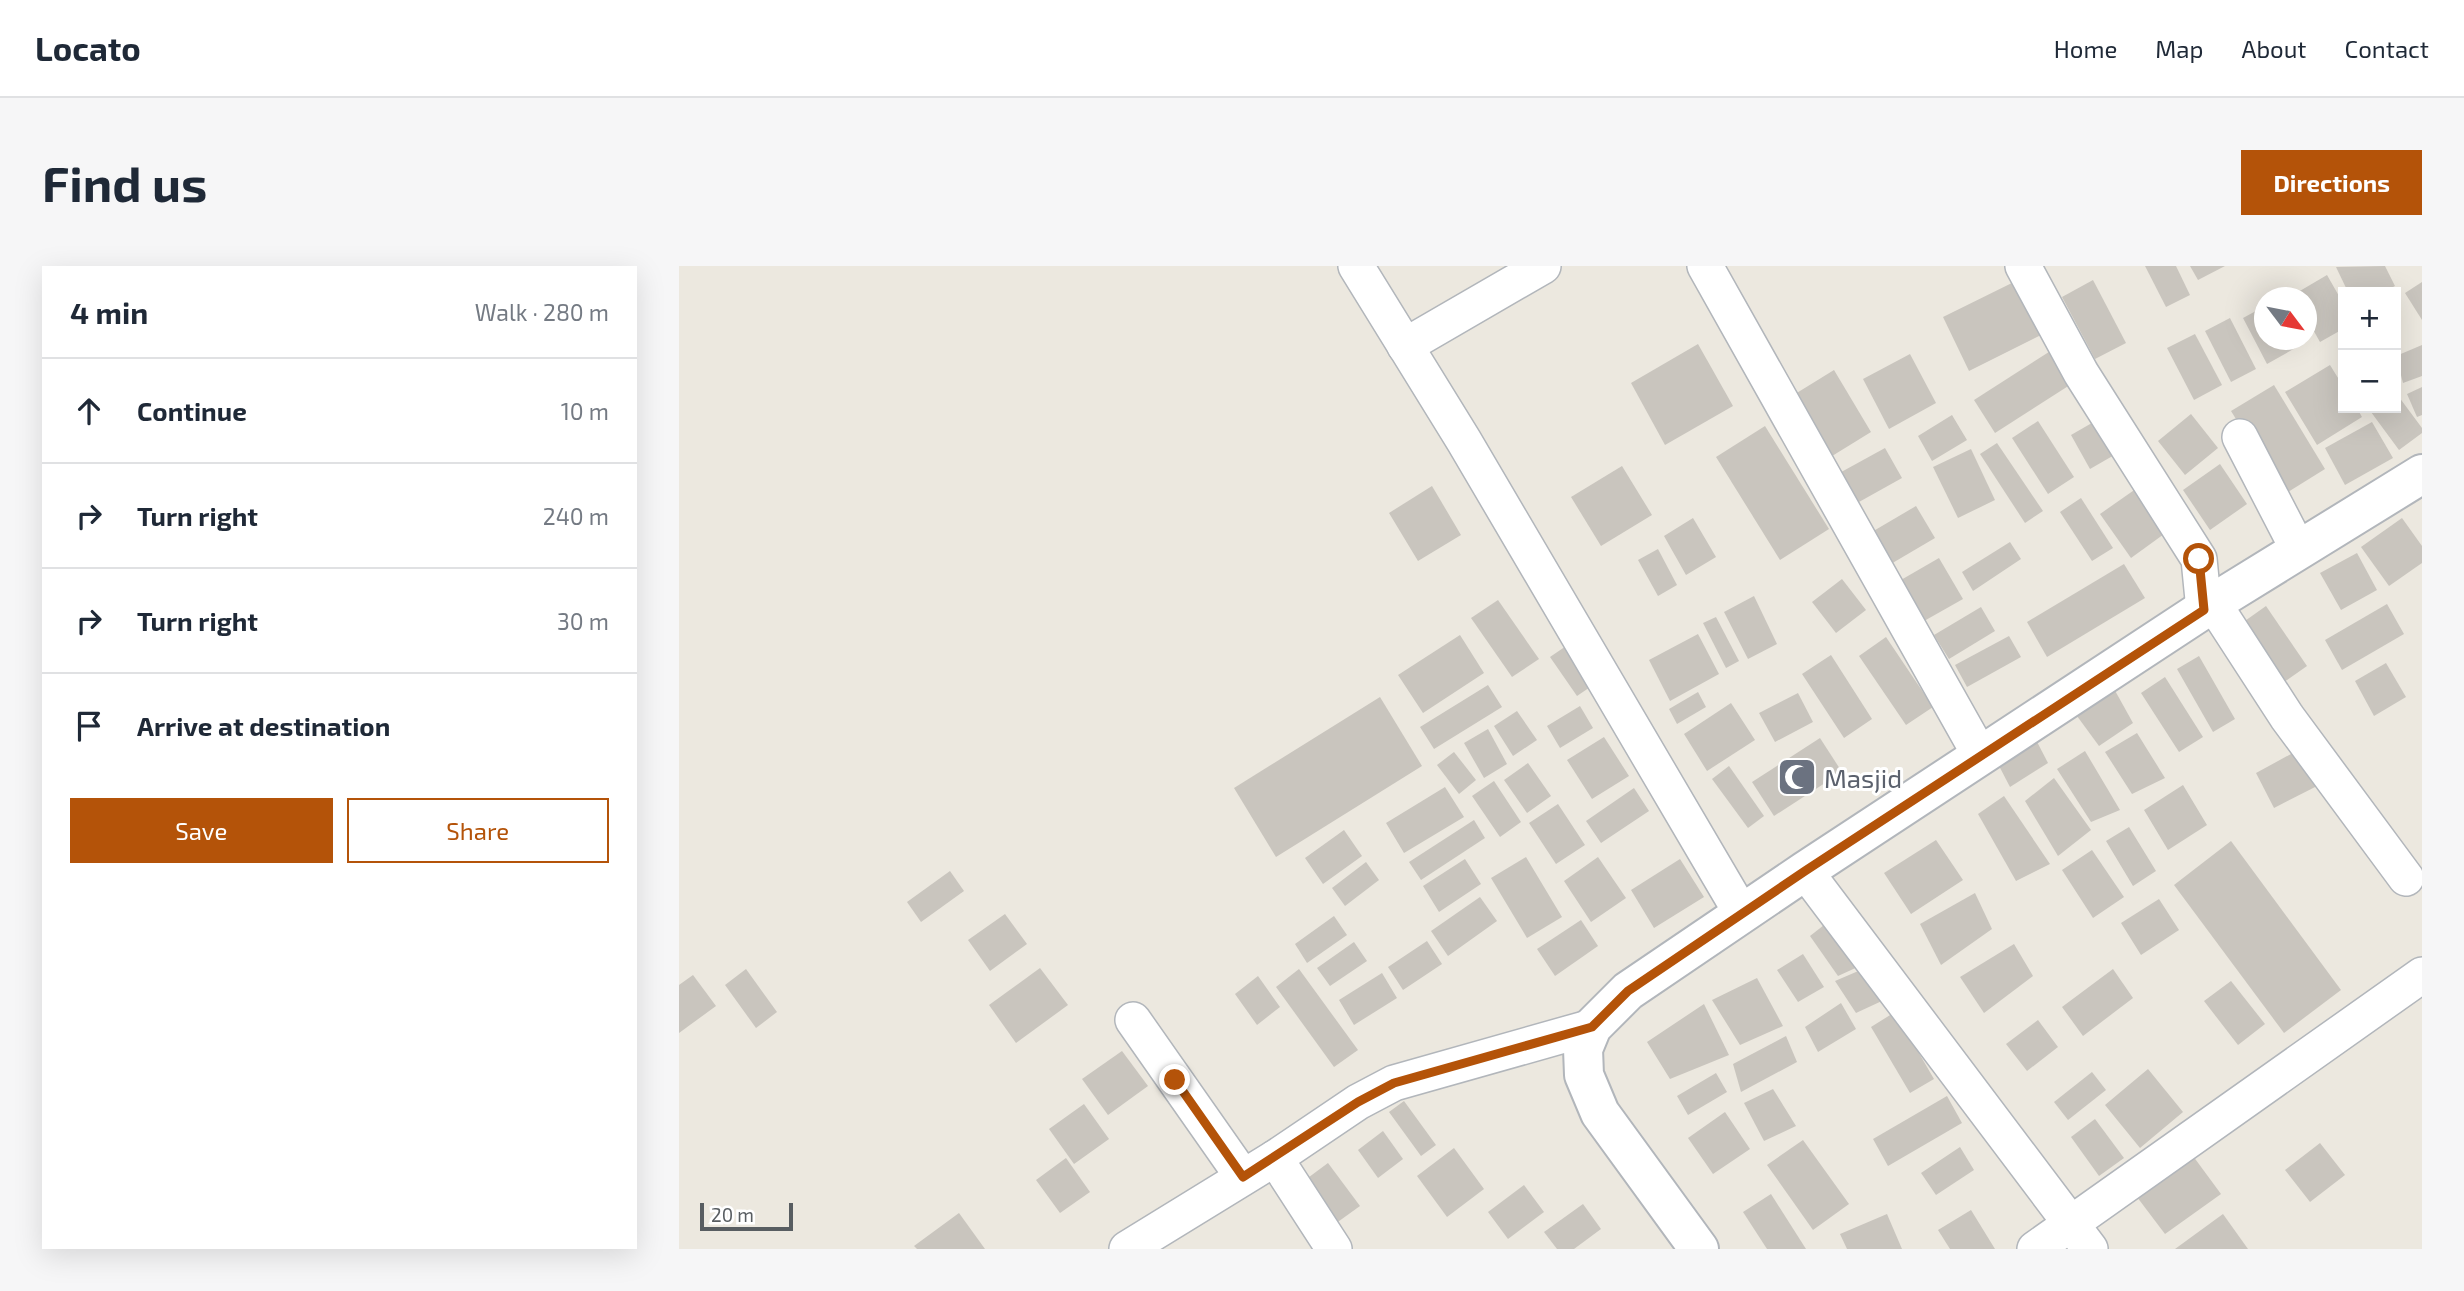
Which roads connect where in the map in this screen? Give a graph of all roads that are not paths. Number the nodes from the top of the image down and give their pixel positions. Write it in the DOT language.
graph roads {
  1 [pos="1356,266"];
  2 [pos="1543,266"];
  3 [pos="1705,266"];
  4 [pos="2023,266"];
  5 [pos="1405,346"];
  6 [pos="2239,437"];
  7 [pos="2422,474"];
  8 [pos="2298,549"];
  9 [pos="2208,606"];
  10 [pos="1980,755"];
  11 [pos="1805,871"];
  12 [pos="2406,878"];
  13 [pos="1742,914"];
  14 [pos="2422,975"];
  15 [pos="1133,1020"];
  16 [pos="1592,1027"];
  17 [pos="1275,1158"];
  18 [pos="1243,1177"];
  19 [pos="2080,1237"];
  20 [pos="1127,1249"];
  21 [pos="1334,1249"];
  22 [pos="1699,1249"];
  23 [pos="2035,1249"];
  1 -- 5 [label="street"];
  2 -- 5 [label="street"];
  3 -- 10 [label="street"];
  4 -- 9 [label="street"];
  5 -- 13 [label="street"];
  6 -- 8 [label="street"];
  7 -- 8 [label="street"];
  8 -- 9 [label="street"];
  9 -- 10 [label="street"];
  9 -- 12 [label="street"];
  10 -- 11 [label="street"];
  11 -- 13 [label="street"];
  11 -- 19 [label="street"];
  13 -- 16 [label="street"];
  14 -- 19 [label="street"];
  15 -- 18 [label="street"];
  16 -- 17 [label="street"];
  16 -- 22 [label="street"];
  17 -- 18 [label="street"];
  17 -- 21 [label="street"];
  18 -- 20 [label="street"];
  19 -- 23 [label="street"];
}
